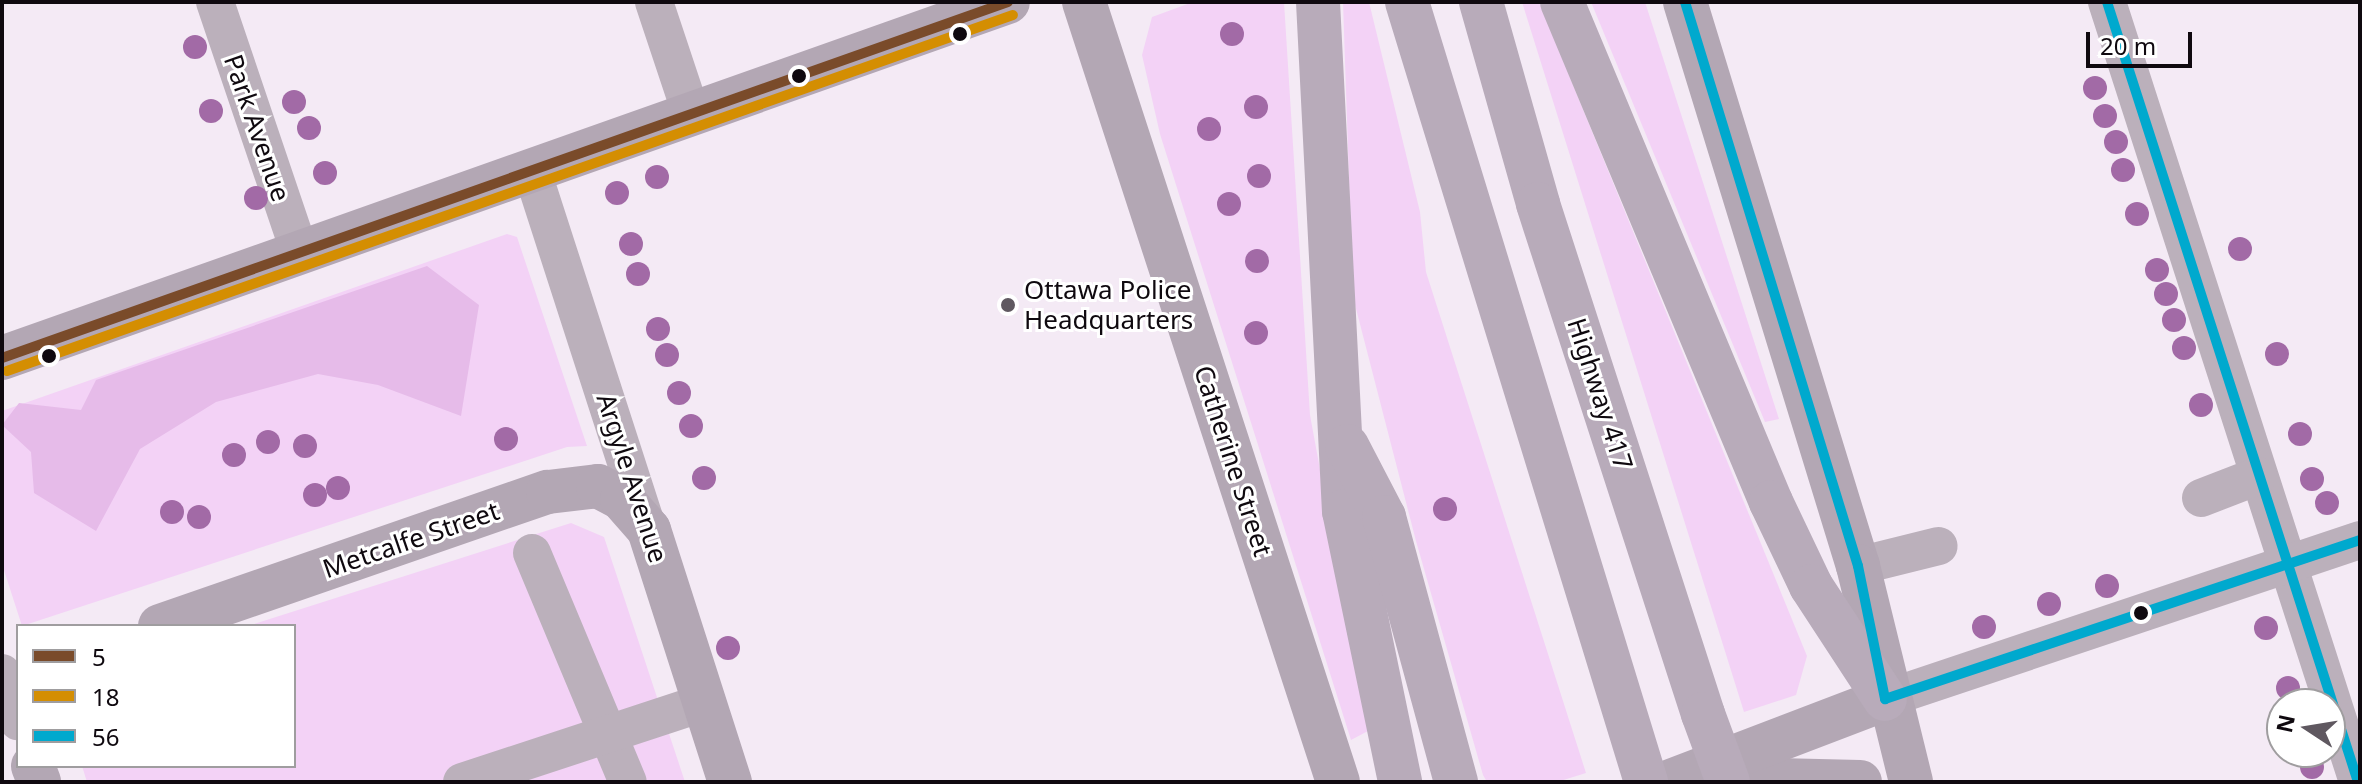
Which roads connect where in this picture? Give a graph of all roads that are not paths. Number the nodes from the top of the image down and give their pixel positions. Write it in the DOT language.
graph roads {
  1 [pos="215,2"];
  2 [pos="654,2"];
  3 [pos="1008,2"];
  4 [pos="1084,2"];
  5 [pos="1318,2"];
  6 [pos="1407,2"];
  7 [pos="1481,2"];
  8 [pos="1562,2"];
  9 [pos="1685,2"];
  10 [pos="2107,2"];
  11 [pos="692,116"];
  12 [pos="533,174"];
  13 [pos="300,253"];
  14 [pos="2,358"];
  15 [pos="1341,433"];
  16 [pos="2258,476"];
  17 [pos="2201,498"];
  18 [pos="649,530"];
  19 [pos="2360,540"];
  20 [pos="1939,546"];
  21 [pos="532,553"];
  22 [pos="1858,566"];
  23 [pos="2288,567"];
  24 [pos="166,624"];
  25 [pos="2,673"];
  26 [pos="1885,699"];
  27 [pos="702,703"];
  28 [pos="16,715"];
  29 [pos="608,731"];
  30 [pos="1656,771"];
  31 [pos="462,782"];
  32 [pos="628,782"];
  33 [pos="730,782"];
  34 [pos="1338,782"];
  35 [pos="1400,782"];
  36 [pos="1456,782"];
  37 [pos="1728,782"];
  38 [pos="1860,782"];
  39 [pos="1911,782"];
  40 [pos="2358,782"];
  1 -- 13 [label="street, Park Avenue"];
  2 -- 11 [label="street"];
  3 -- 11 [label="main road"];
  4 -- 34 [label="main road, Catherine Street"];
  5 -- 15 [label="highway"];
  6 -- 30 [label="highway"];
  7 -- 37 [label="highway, Highway 417, bridge"];
  8 -- 26 [label="highway"];
  9 -- 22 [label="main road"];
  10 -- 16 [label="street"];
  11 -- 12 [label="main road"];
  12 -- 13 [label="main road"];
  12 -- 18 [label="street, Argyle Avenue"];
  13 -- 14 [label="main road"];
  15 -- 35 [label="highway"];
  15 -- 36 [label="highway"];
  16 -- 17 [label="street"];
  16 -- 23 [label="street"];
  18 -- 24 [label="main road, Metcalfe Street"];
  18 -- 27 [label="main road, Argyle Avenue"];
  19 -- 23 [label="street"];
  20 -- 22 [label="street"];
  21 -- 29 [label="street"];
  22 -- 26 [label="main road"];
  23 -- 26 [label="street"];
  23 -- 40 [label="street"];
  25 -- 28 [label="street"];
  26 -- 30 [label="main road"];
  26 -- 39 [label="main road"];
  27 -- 29 [label="street"];
  27 -- 33 [label="main road, Argyle Avenue"];
  29 -- 31 [label="street"];
  29 -- 32 [label="street"];
  30 -- 38 [label="main road"];
}
